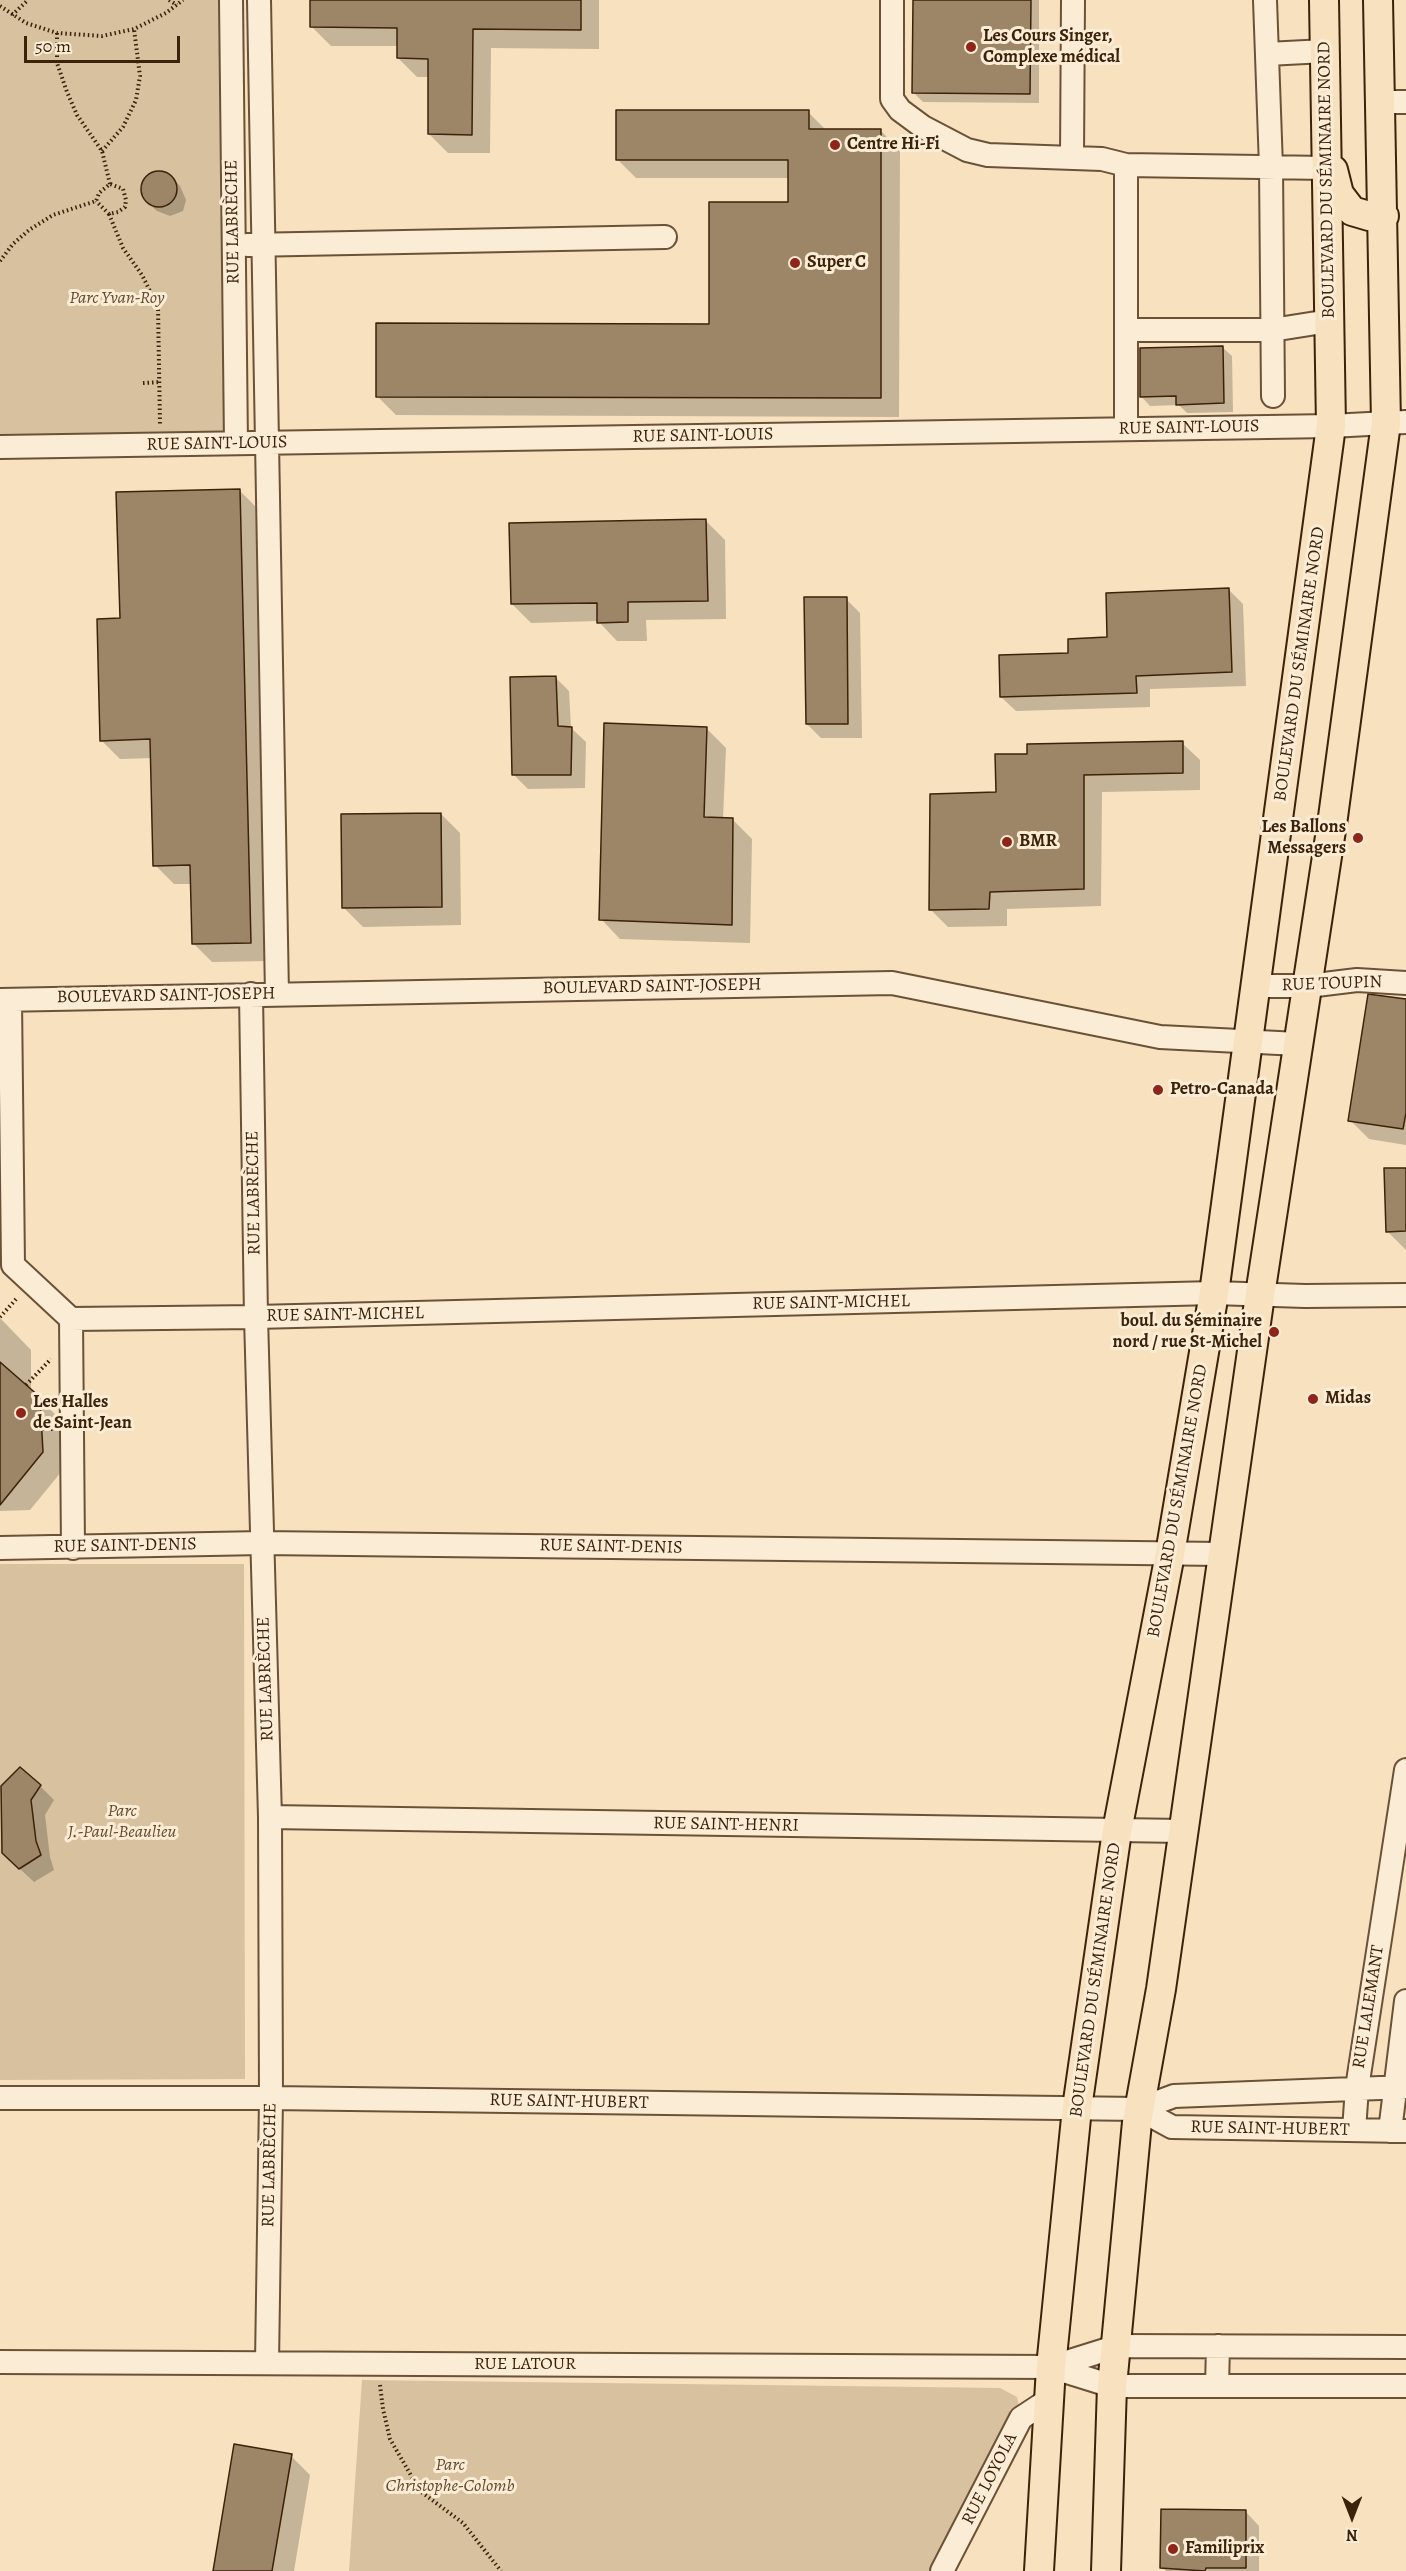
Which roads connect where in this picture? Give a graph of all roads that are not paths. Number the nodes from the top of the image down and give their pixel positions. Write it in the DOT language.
graph roads {
  1 [pos="231,0"];
  2 [pos="259,0"];
  3 [pos="892,0"];
  4 [pos="1073,0"];
  5 [pos="1265,0"];
  6 [pos="1324,0"];
  7 [pos="1378,0"];
  8 [pos="1325,51"];
  9 [pos="1267,54"];
  10 [pos="1394,102"];
  11 [pos="1072,157"];
  12 [pos="1327,157"];
  13 [pos="1126,165"];
  14 [pos="1271,167"];
  15 [pos="1383,216"];
  16 [pos="665,237"];
  17 [pos="262,244"];
  18 [pos="234,245"];
  19 [pos="1329,321"];
  20 [pos="1126,330"];
  21 [pos="1272,330"];
  22 [pos="1273,396"];
  23 [pos="1396,422"];
  24 [pos="1331,426"];
  25 [pos="1126,429"];
  26 [pos="236,443"];
  27 [pos="265,443"];
  28 [pos="0,447"];
  29 [pos="1406,983"];
  30 [pos="1257,986"];
  31 [pos="1308,986"];
  32 [pos="251,994"];
  33 [pos="277,994"];
  34 [pos="5,1000"];
  35 [pos="1247,1042"];
  36 [pos="1298,1044"];
  37 [pos="1214,1293"];
  38 [pos="1260,1295"];
  39 [pos="1406,1295"];
  40 [pos="256,1317"];
  41 [pos="71,1319"];
  42 [pos="262,1543"];
  43 [pos="0,1548"];
  44 [pos="73,1548"];
  45 [pos="1170,1554"];
  46 [pos="1222,1554"];
  47 [pos="1406,1770"];
  48 [pos="270,1818"];
  49 [pos="1117,1831"];
  50 [pos="1183,1831"];
  51 [pos="1397,1886"];
  52 [pos="1406,2001"];
  53 [pos="1400,2087"];
  54 [pos="1357,2088"];
  55 [pos="0,2098"];
  56 [pos="271,2098"];
  57 [pos="1077,2108"];
  58 [pos="1138,2109"];
  59 [pos="1354,2130"];
  60 [pos="1398,2131"];
  61 [pos="1118,2346"];
  62 [pos="1218,2346"];
  63 [pos="1329,2346"];
  64 [pos="1406,2347"];
  65 [pos="0,2362"];
  66 [pos="267,2364"];
  67 [pos="1051,2367"];
  68 [pos="1112,2386"];
  69 [pos="1217,2386"];
  70 [pos="1331,2386"];
  71 [pos="1406,2386"];
  72 [pos="1050,2399"];
  73 [pos="942,2571"];
  74 [pos="1039,2571"];
  75 [pos="1106,2571"];
  1 -- 18 [label="street, RUE LABRÈCHE"];
  2 -- 17 [label="street, RUE LABRÈCHE"];
  3 -- 11 [label="street"];
  4 -- 11 [label="street"];
  5 -- 9 [label="street"];
  6 -- 8 [label="main road, BOULEVARD DU SÉMINAIRE NORD"];
  7 -- 10 [label="main road"];
  8 -- 9 [label="street"];
  8 -- 12 [label="main road, BOULEVARD DU SÉMINAIRE NORD"];
  9 -- 14 [label="street"];
  10 -- 15 [label="main road"];
  11 -- 13 [label="street"];
  12 -- 14 [label="street"];
  12 -- 15 [label="main road"];
  12 -- 19 [label="main road, BOULEVARD DU SÉMINAIRE NORD"];
  13 -- 14 [label="street"];
  13 -- 20 [label="street"];
  14 -- 21 [label="street"];
  15 -- 23 [label="main road"];
  16 -- 17 [label="street"];
  17 -- 18 [label="street"];
  17 -- 27 [label="street, RUE LABRÈCHE"];
  18 -- 26 [label="street, RUE LABRÈCHE"];
  19 -- 21 [label="street"];
  19 -- 24 [label="main road, BOULEVARD DU SÉMINAIRE NORD"];
  20 -- 21 [label="street"];
  20 -- 25 [label="street"];
  21 -- 22 [label="street"];
  23 -- 24 [label="street, RUE SAINT-LOUIS"];
  23 -- 31 [label="main road"];
  24 -- 25 [label="street, RUE SAINT-LOUIS"];
  24 -- 30 [label="main road, BOULEVARD DU SÉMINAIRE NORD"];
  25 -- 27 [label="street, RUE SAINT-LOUIS"];
  26 -- 27 [label="street, RUE SAINT-LOUIS"];
  26 -- 28 [label="street, RUE SAINT-LOUIS"];
  27 -- 33 [label="street, RUE LABRÈCHE"];
  29 -- 31 [label="street, RUE TOUPIN"];
  30 -- 31 [label="street, RUE TOUPIN"];
  30 -- 35 [label="main road, BOULEVARD DU SÉMINAIRE NORD"];
  31 -- 36 [label="main road"];
  32 -- 33 [label="street, BOULEVARD SAINT-JOSEPH"];
  32 -- 34 [label="street, BOULEVARD SAINT-JOSEPH"];
  32 -- 40 [label="street, RUE LABRÈCHE"];
  33 -- 35 [label="street, BOULEVARD SAINT-JOSEPH"];
  34 -- 41 [label="street"];
  35 -- 36 [label="street, BOULEVARD SAINT-JOSEPH"];
  35 -- 37 [label="main road, BOULEVARD DU SÉMINAIRE NORD"];
  36 -- 38 [label="main road"];
  37 -- 38 [label="street, RUE SAINT-MICHEL"];
  37 -- 40 [label="street, RUE SAINT-MICHEL"];
  37 -- 45 [label="main road, BOULEVARD DU SÉMINAIRE NORD"];
  38 -- 39 [label="street, RUE SAINT-MICHEL"];
  38 -- 46 [label="main road"];
  40 -- 41 [label="street, RUE SAINT-MICHEL"];
  40 -- 42 [label="street, RUE LABRÈCHE"];
  41 -- 44 [label="street"];
  42 -- 44 [label="street, RUE SAINT-DENIS"];
  42 -- 45 [label="street, RUE SAINT-DENIS"];
  42 -- 48 [label="street, RUE LABRÈCHE"];
  43 -- 44 [label="street, RUE SAINT-DENIS"];
  45 -- 46 [label="street, RUE SAINT-DENIS"];
  45 -- 49 [label="main road, BOULEVARD DU SÉMINAIRE NORD"];
  46 -- 50 [label="main road"];
  47 -- 51 [label="street, RUE LALEMANT"];
  48 -- 49 [label="street, RUE SAINT-HENRI"];
  48 -- 56 [label="street, RUE LABRÈCHE"];
  49 -- 50 [label="street, RUE SAINT-HENRI"];
  49 -- 57 [label="main road, BOULEVARD DU SÉMINAIRE NORD"];
  50 -- 58 [label="main road"];
  51 -- 54 [label="street, RUE LALEMANT"];
  52 -- 53 [label="street, RUE LALEMANT"];
  53 -- 54 [label="street, RUE SAINT-HUBERT"];
  53 -- 60 [label="street, RUE LALEMANT"];
  54 -- 58 [label="street, RUE SAINT-HUBERT"];
  54 -- 59 [label="street, RUE LALEMANT"];
  55 -- 56 [label="street, RUE SAINT-HUBERT"];
  56 -- 57 [label="street, RUE SAINT-HUBERT"];
  56 -- 66 [label="street, RUE LABRÈCHE"];
  57 -- 58 [label="street, RUE SAINT-HUBERT"];
  57 -- 67 [label="main road, BOULEVARD DU SÉMINAIRE NORD"];
  58 -- 59 [label="street, RUE SAINT-HUBERT"];
  58 -- 61 [label="main road"];
  59 -- 60 [label="street, RUE SAINT-HUBERT"];
  61 -- 62 [label="street, RUE LATOUR"];
  61 -- 67 [label="street, RUE LATOUR"];
  61 -- 68 [label="main road"];
  62 -- 63 [label="street, RUE LATOUR"];
  62 -- 69 [label="street"];
  63 -- 64 [label="street, RUE LATOUR"];
  63 -- 70 [label="street"];
  65 -- 66 [label="street, RUE LATOUR"];
  66 -- 67 [label="street, RUE LATOUR"];
  67 -- 68 [label="street, RUE LATOUR"];
  67 -- 72 [label="main road, BOULEVARD DU SÉMINAIRE NORD"];
  68 -- 69 [label="street, RUE LATOUR"];
  68 -- 75 [label="main road"];
  69 -- 70 [label="street, RUE LATOUR"];
  70 -- 71 [label="street, RUE LATOUR"];
  72 -- 73 [label="street, RUE LOYOLA"];
  72 -- 74 [label="main road, BOULEVARD DU SÉMINAIRE NORD"];
}
